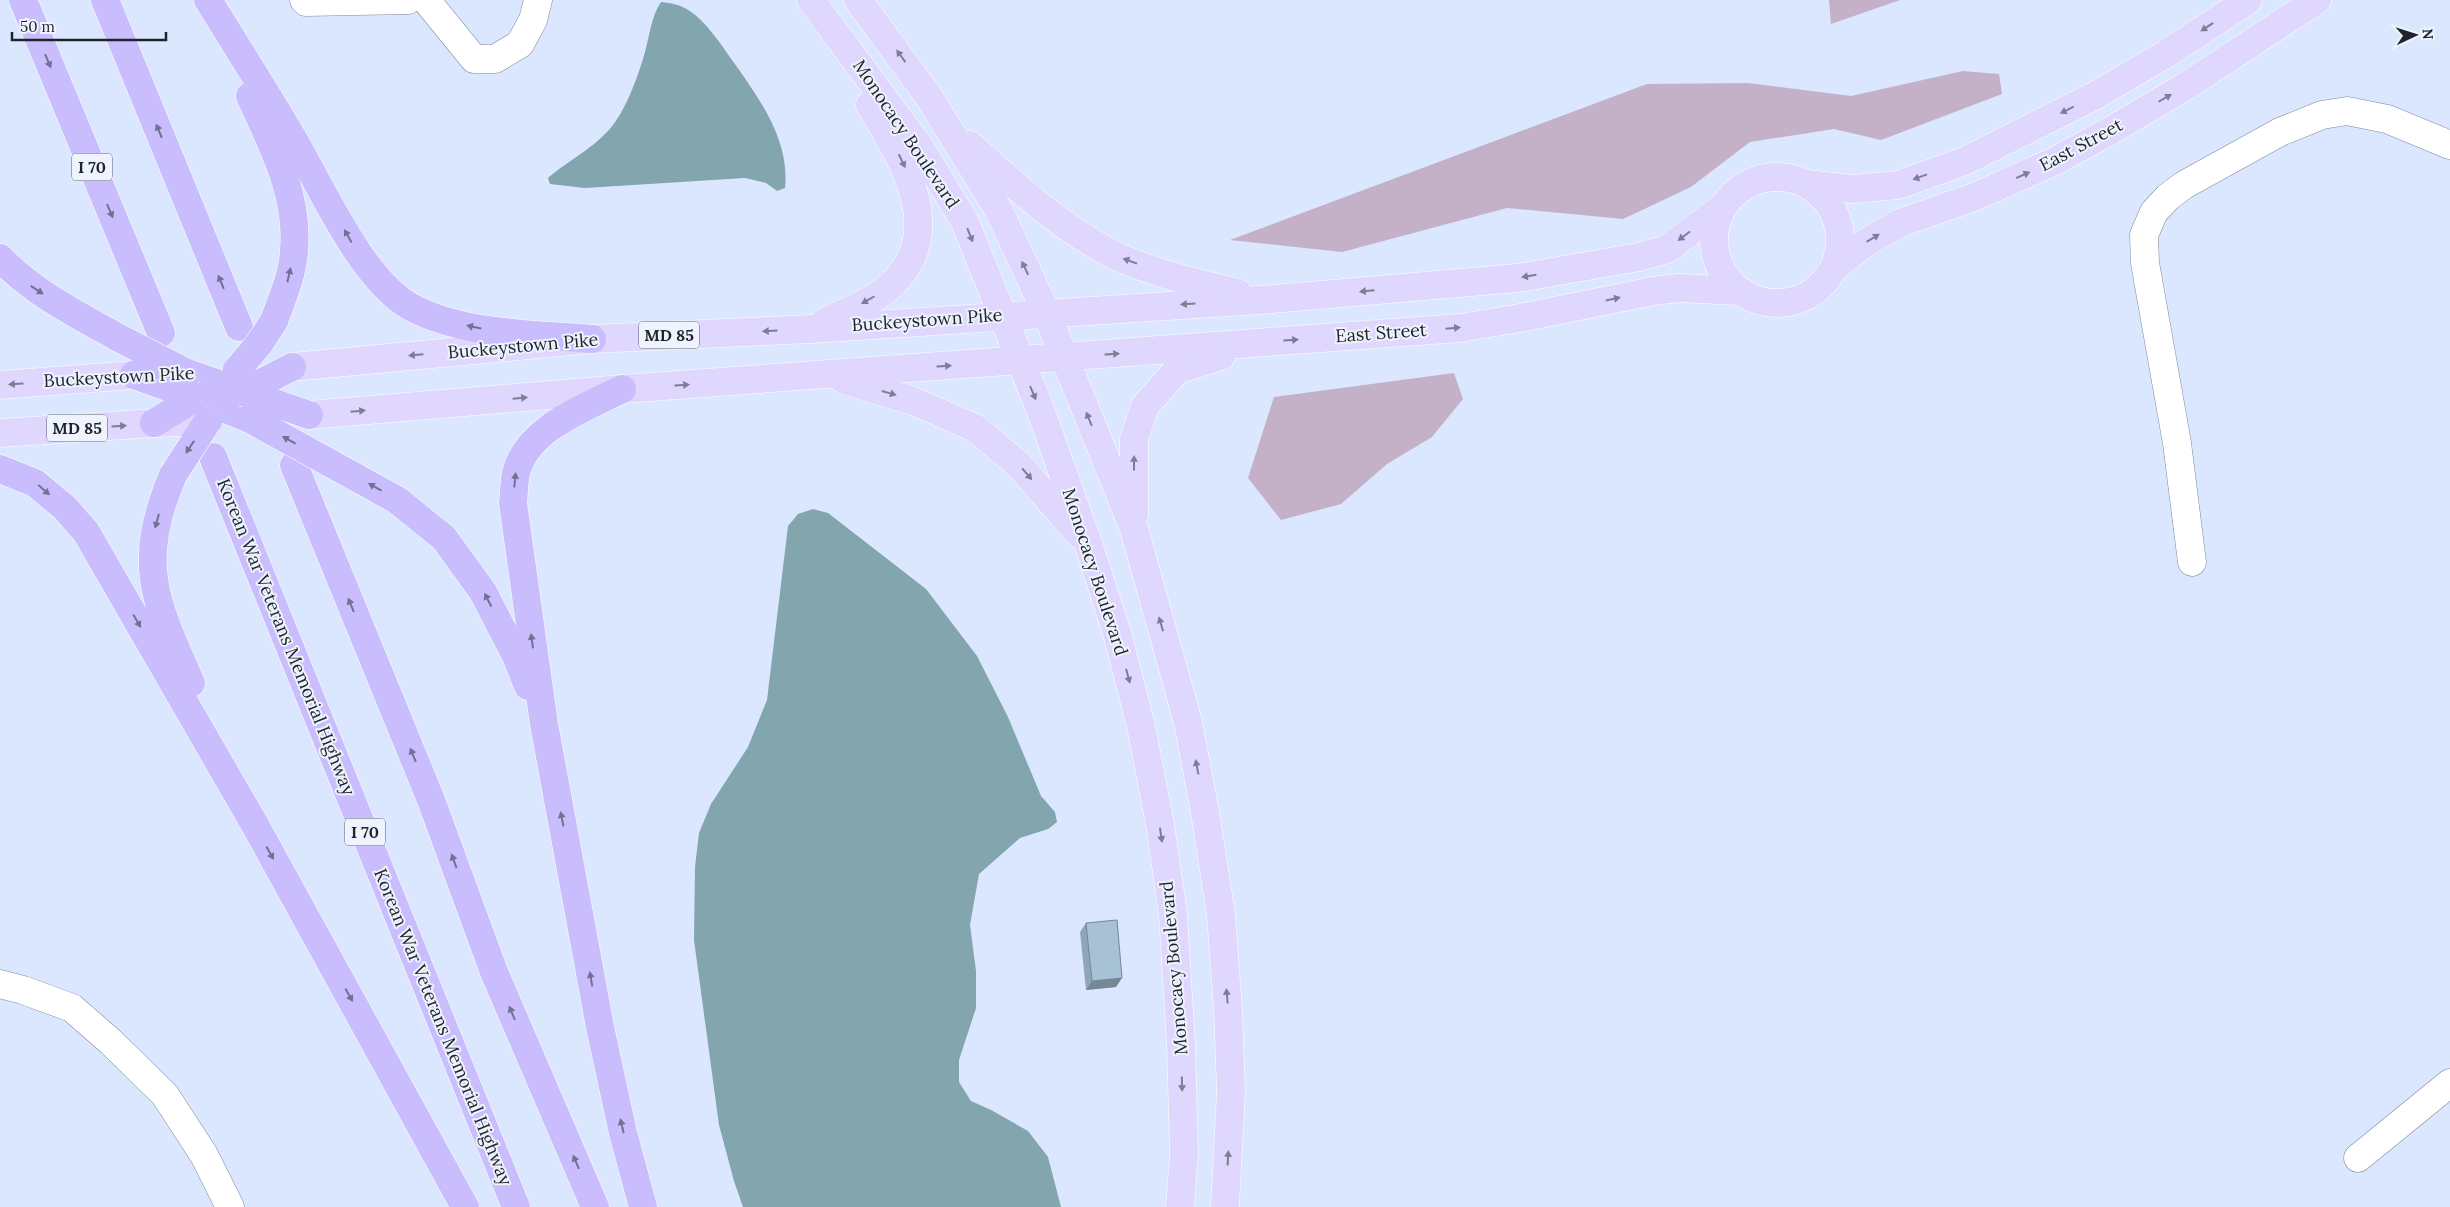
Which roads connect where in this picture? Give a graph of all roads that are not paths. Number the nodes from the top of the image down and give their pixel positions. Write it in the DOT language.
graph roads {
  1 [pos="23,0"];
  2 [pos="106,0"];
  3 [pos="208,0"];
  4 [pos="304,0"];
  5 [pos="408,0"];
  6 [pos="426,0"];
  7 [pos="538,0"];
  8 [pos="804,0"];
  9 [pos="811,0"];
  10 [pos="858,0"];
  11 [pos="2248,0"];
  12 [pos="2317,0"];
  13 [pos="946,123"];
  14 [pos="2450,145"];
  15 [pos="1806,184"];
  16 [pos="1724,207"];
  17 [pos="0,258"];
  18 [pos="1834,268"];
  19 [pos="1739,291"];
  20 [pos="1261,300"];
  21 [pos="1046,312"];
  22 [pos="1002,315"];
  23 [pos="239,327"];
  24 [pos="811,329"];
  25 [pos="161,334"];
  26 [pos="592,339"];
  27 [pos="1260,342"];
  28 [pos="1063,358"];
  29 [pos="1020,361"];
  30 [pos="292,367"];
  31 [pos="825,375"];
  32 [pos="0,385"];
  33 [pos="622,389"];
  34 [pos="216,392"];
  35 [pos="310,416"];
  36 [pos="250,418"];
  37 [pos="154,424"];
  38 [pos="0,433"];
  39 [pos="213,457"];
  40 [pos="294,465"];
  41 [pos="0,470"];
  42 [pos="1134,529"];
  43 [pos="1090,546"];
  44 [pos="2192,562"];
  45 [pos="544,724"];
  46 [pos="254,825"];
  47 [pos="0,984"];
  48 [pos="2450,1083"];
  49 [pos="2358,1158"];
  50 [pos="230,1207"];
  51 [pos="465,1207"];
  52 [pos="516,1207"];
  53 [pos="595,1207"];
  54 [pos="643,1207"];
  55 [pos="1180,1207"];
  56 [pos="1225,1207"];
  1 -- 25 [label="highway, I 70, one-way"];
  23 -- 2 [label="highway, one-way"];
  26 -- 3 [label="highway, one-way"];
  34 -- 3 [label="highway, one-way, bridge"];
  4 -- 5 [label="lane"];
  6 -- 7 [label="lane"];
  8 -- 24 [label="main road, one-way"];
  9 -- 22 [label="main road, Monocacy Boulevard, one-way"];
  13 -- 10 [label="main road, Monocacy Boulevard, one-way"];
  11 -- 15 [label="main road, East Street, one-way"];
  18 -- 12 [label="main road, East Street, one-way"];
  20 -- 13 [label="main road, one-way"];
  21 -- 13 [label="main road, Monocacy Boulevard, one-way"];
  14 -- 44 [label="lane"];
  15 -- 16 [label="main road"];
  15 -- 18 [label="main road"];
  16 -- 19 [label="main road"];
  16 -- 20 [label="main road, one-way"];
  17 -- 34 [label="highway, one-way, bridge"];
  18 -- 19 [label="main road"];
  27 -- 19 [label="main road, East Street, one-way"];
  20 -- 21 [label="main road, one-way"];
  21 -- 22 [label="main road, Buckeystown Pike / MD 85"];
  21 -- 28 [label="main road, Monocacy Boulevard"];
  22 -- 24 [label="main road, Buckeystown Pike / MD 85"];
  22 -- 29 [label="main road, Monocacy Boulevard"];
  24 -- 26 [label="main road, Buckeystown Pike / MD 85, one-way"];
  26 -- 30 [label="main road, Buckeystown Pike / MD 85, one-way"];
  28 -- 27 [label="main road, East Street, one-way"];
  42 -- 27 [label="main road, one-way"];
  28 -- 29 [label="main road, East Street"];
  42 -- 28 [label="main road, Monocacy Boulevard, one-way"];
  31 -- 29 [label="main road, one-way"];
  29 -- 43 [label="main road, Monocacy Boulevard, one-way"];
  30 -- 34 [label="highway, bridge"];
  33 -- 31 [label="main road, one-way"];
  31 -- 43 [label="main road, one-way"];
  34 -- 32 [label="main road, Buckeystown Pike, one-way, bridge"];
  35 -- 33 [label="main road, one-way"];
  45 -- 33 [label="highway, one-way"];
  34 -- 35 [label="highway, bridge"];
  34 -- 36 [label="highway"];
  34 -- 37 [label="highway, bridge"];
  34 -- 46 [label="highway, one-way, bridge"];
  35 -- 36 [label="main road, bridge"];
  45 -- 36 [label="highway, one-way, bridge"];
  38 -- 37 [label="main road, MD 85, one-way"];
  39 -- 52 [label="highway, Korean War Veterans Memorial Highway / I 70"];
  53 -- 40 [label="highway, one-way"];
  41 -- 46 [label="highway, one-way"];
  56 -- 42 [label="main road, Monocacy Boulevard, one-way"];
  43 -- 55 [label="main road, Monocacy Boulevard, one-way"];
  54 -- 45 [label="highway, one-way"];
  46 -- 51 [label="highway, one-way"];
  47 -- 50 [label="lane"];
  48 -- 49 [label="lane"];
}
